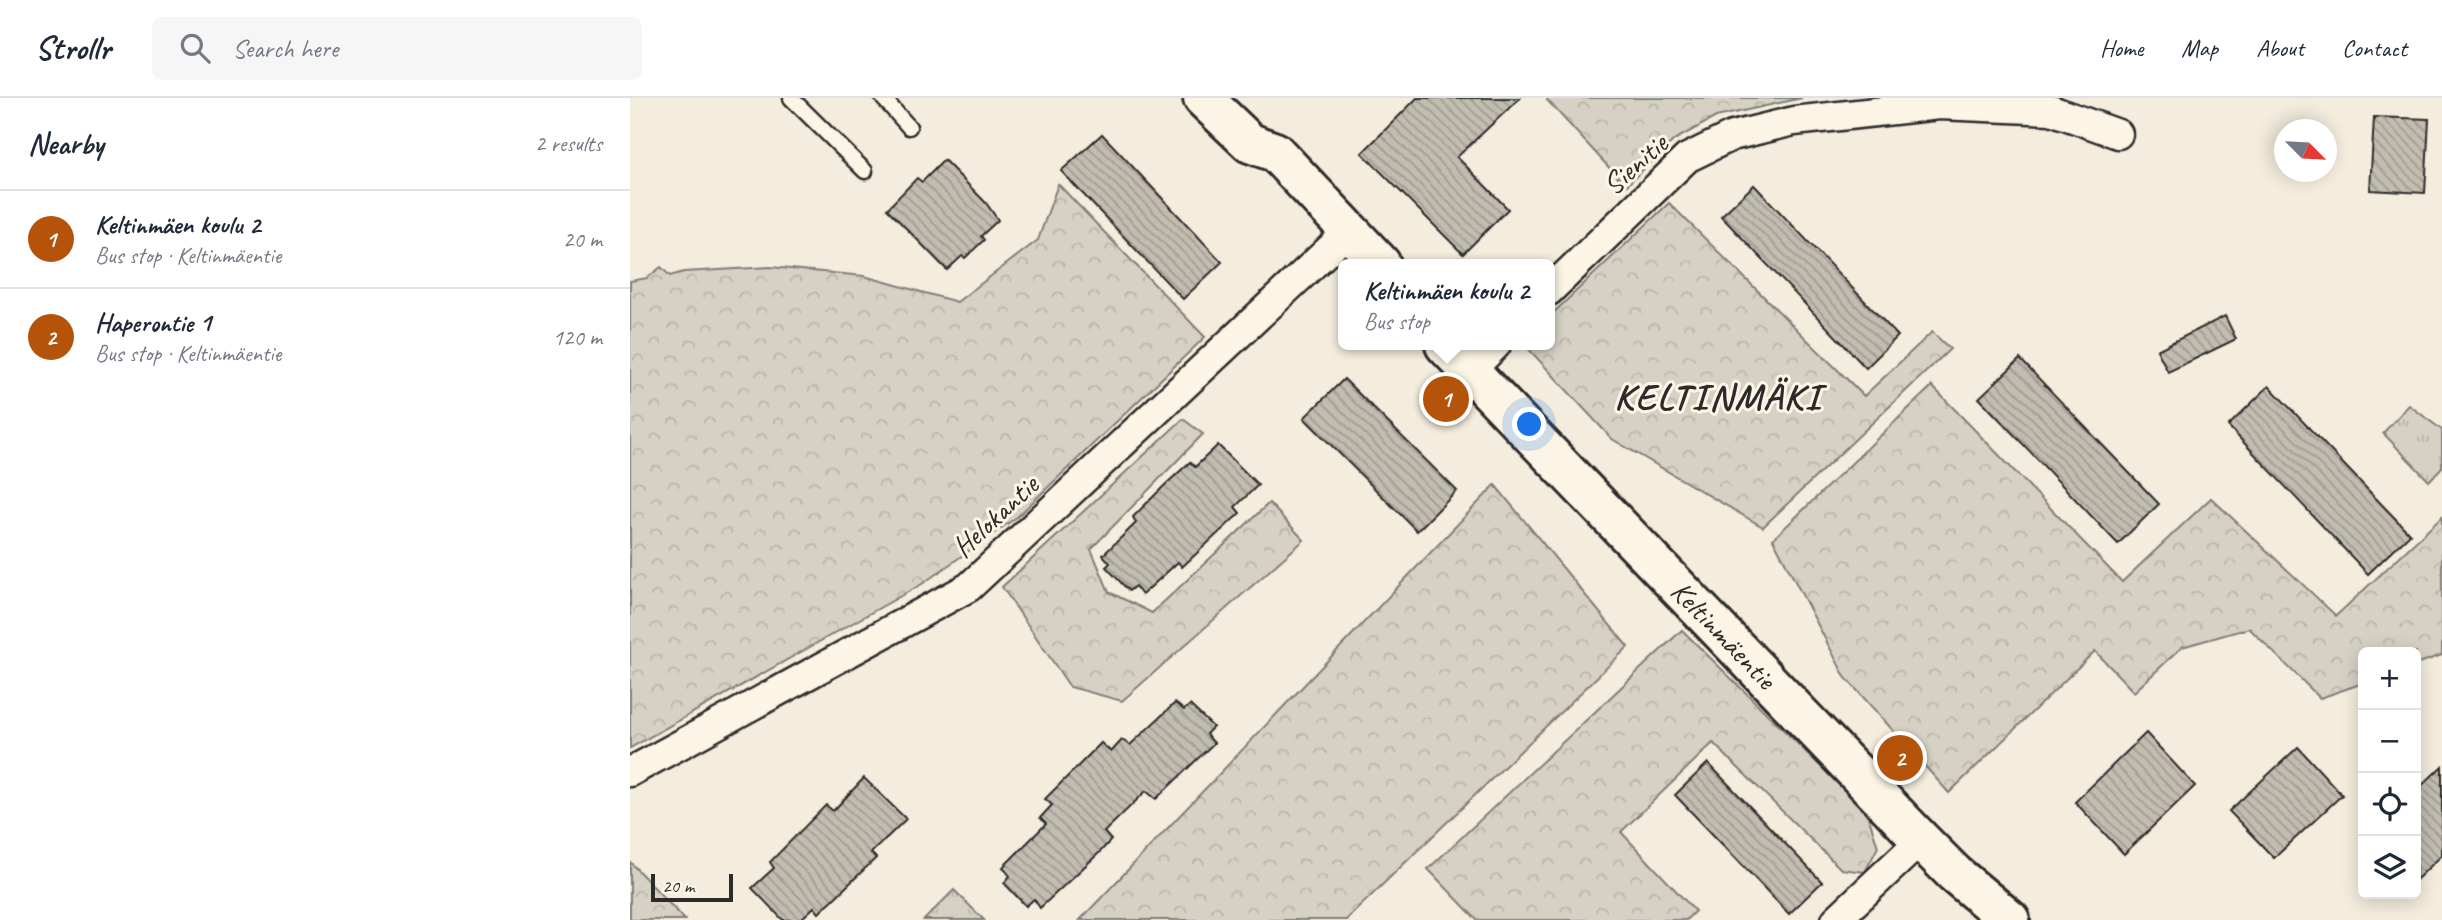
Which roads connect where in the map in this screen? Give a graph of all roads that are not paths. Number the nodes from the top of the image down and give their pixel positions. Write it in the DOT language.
graph roads {
  1 [pos="791,98"];
  2 [pos="883,98"];
  3 [pos="1203,98"];
  4 [pos="1999,102"];
  5 [pos="909,127"];
  6 [pos="2118,134"];
  7 [pos="865,171"];
  8 [pos="1343,247"];
  9 [pos="1370,259"];
  10 [pos="1555,285"];
  11 [pos="1470,353"];
  12 [pos="630,772"];
  13 [pos="1920,841"];
  14 [pos="1836,920"];
  15 [pos="2010,920"];
  1 -- 7 [label="lane"];
  2 -- 5 [label="lane"];
  3 -- 8 [label="main road"];
  4 -- 6 [label="street, Sienitie"];
  4 -- 10 [label="street, Sienitie"];
  8 -- 9 [label="main road"];
  8 -- 12 [label="street, Helokantie"];
  11 -- 13 [label="main road, Keltinmäentie"];
  13 -- 14 [label="street"];
  13 -- 15 [label="main road, Keltinmäentie"];
}
